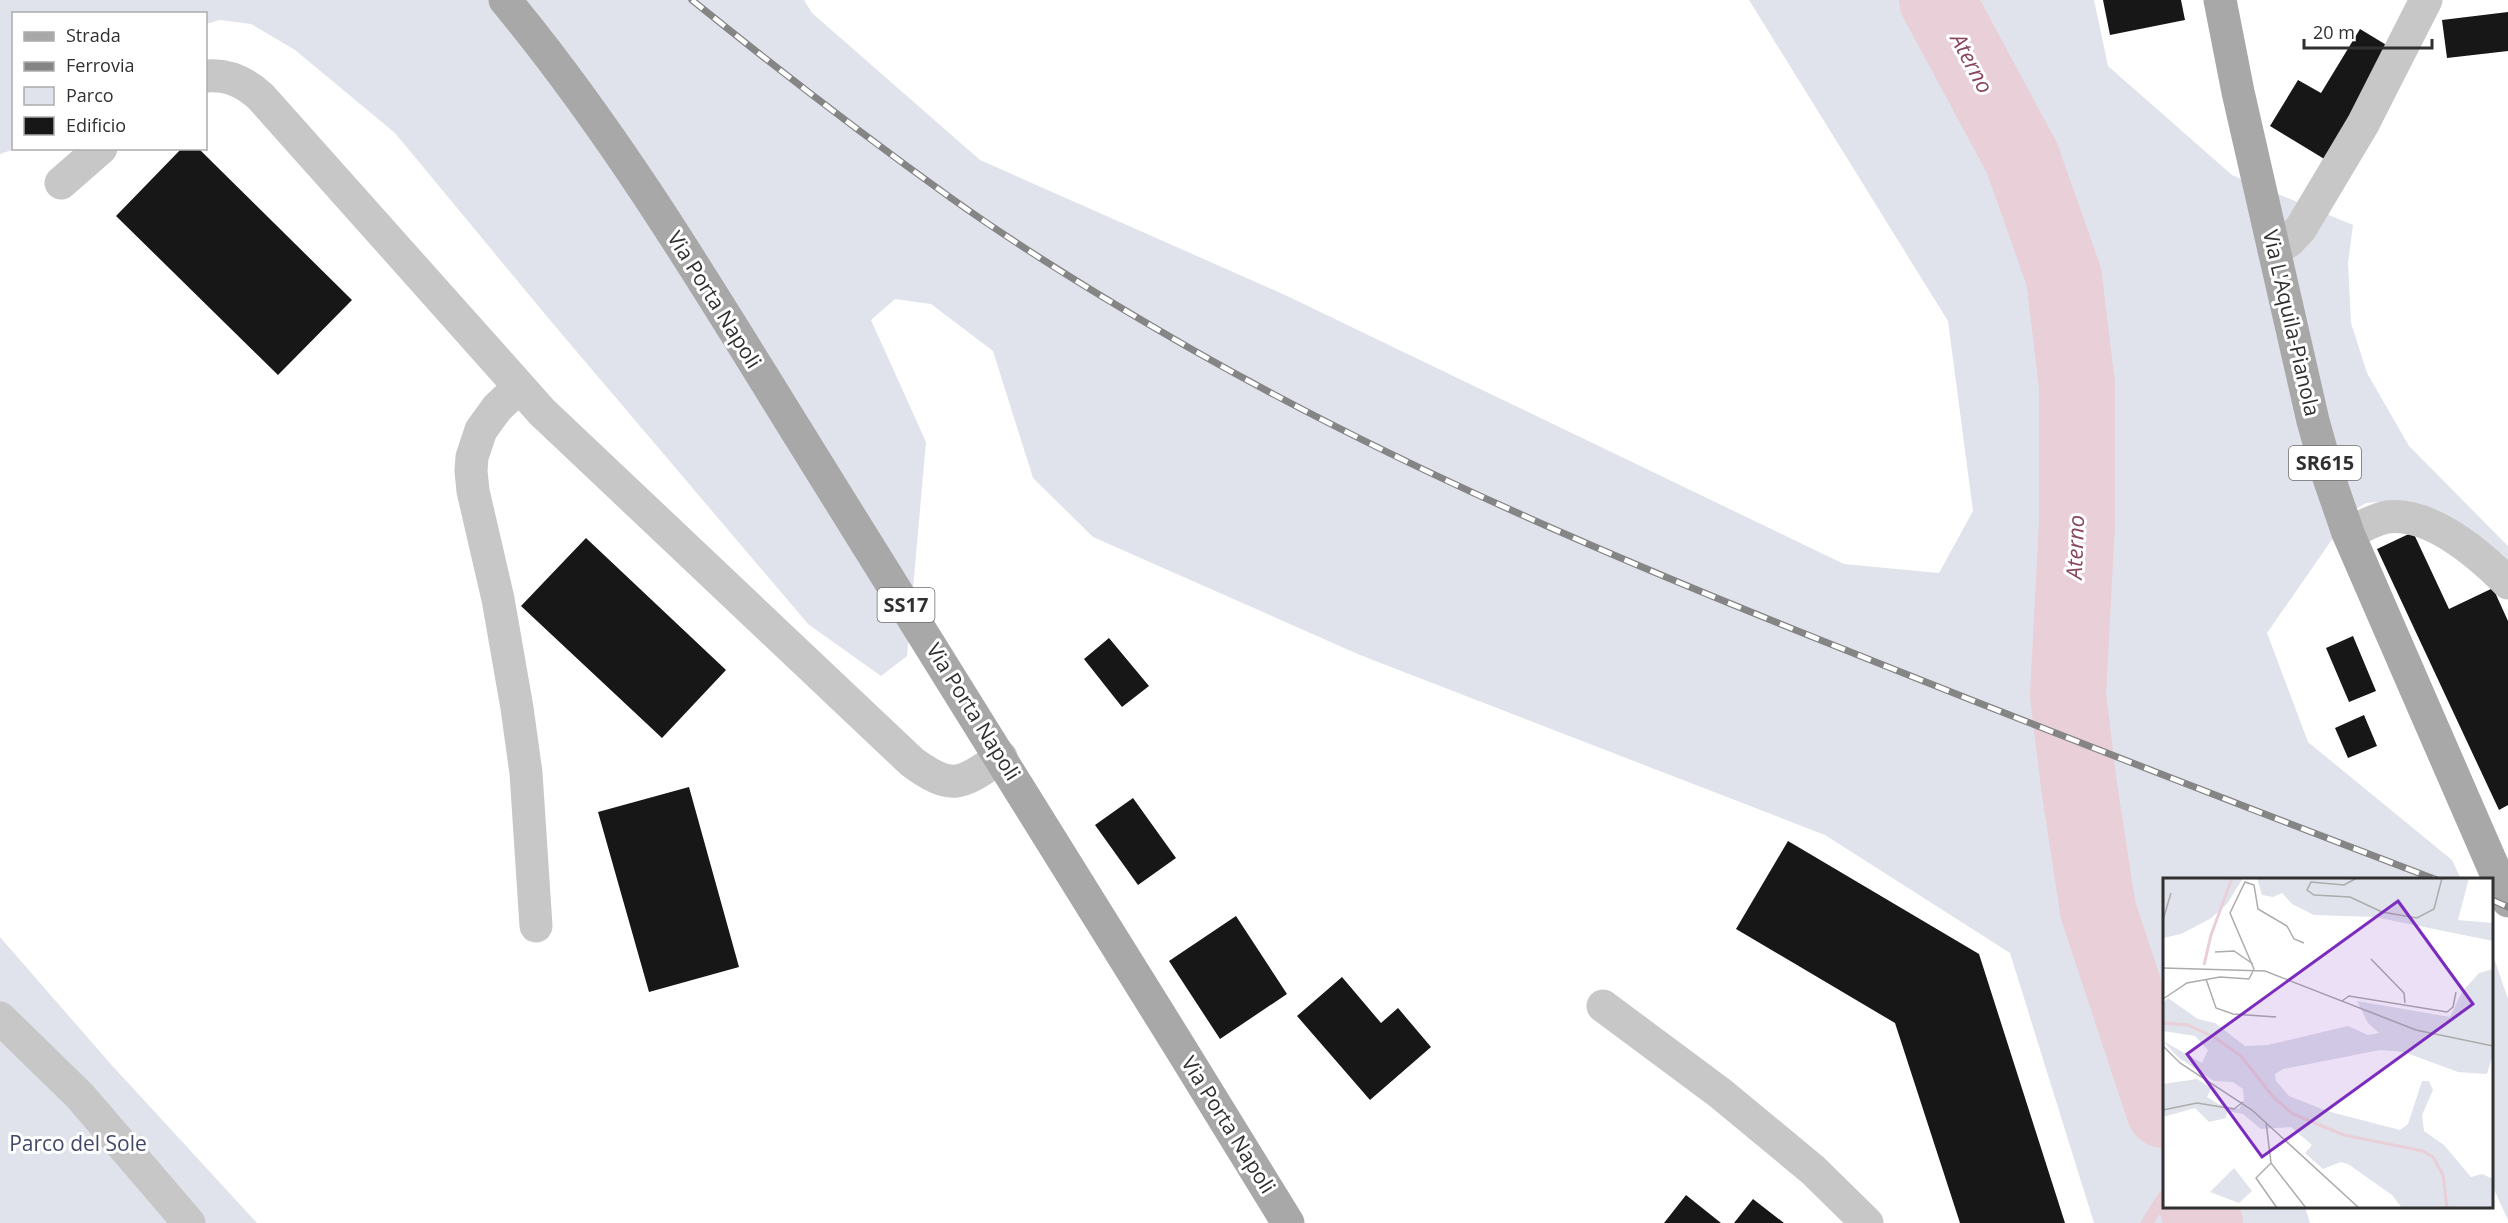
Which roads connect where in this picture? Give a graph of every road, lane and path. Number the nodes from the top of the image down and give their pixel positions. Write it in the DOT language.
graph roads {
  1 [pos="505,0"];
  2 [pos="2220,0"];
  3 [pos="2426,0"];
  4 [pos="207,76"];
  5 [pos="99,150"];
  6 [pos="61,183"];
  7 [pos="2274,250"];
  8 [pos="519,387"];
  9 [pos="2348,533"];
  10 [pos="2508,584"];
  11 [pos="1002,757"];
  12 [pos="2508,901"];
  13 [pos="536,926"];
  14 [pos="1603,1006"];
  15 [pos="0,1018"];
  16 [pos="189,1223"];
  17 [pos="1288,1223"];
  18 [pos="1867,1223"];
  1 -- 11 [label="main road, Via Porta Napoli / SS17"];
  2 -- 7 [label="main road, Via L'Aquila-Pianola / SR615"];
  3 -- 7 [label="street"];
  4 -- 8 [label="street"];
  5 -- 6 [label="street"];
  7 -- 9 [label="main road, Via L'Aquila-Pianola / SR615"];
  8 -- 11 [label="street"];
  8 -- 13 [label="street"];
  9 -- 10 [label="street"];
  9 -- 12 [label="main road, Via L'Aquila-Pianola / SR615"];
  11 -- 17 [label="main road, Via Porta Napoli / SS17"];
  14 -- 18 [label="street"];
  15 -- 16 [label="street"];
}
